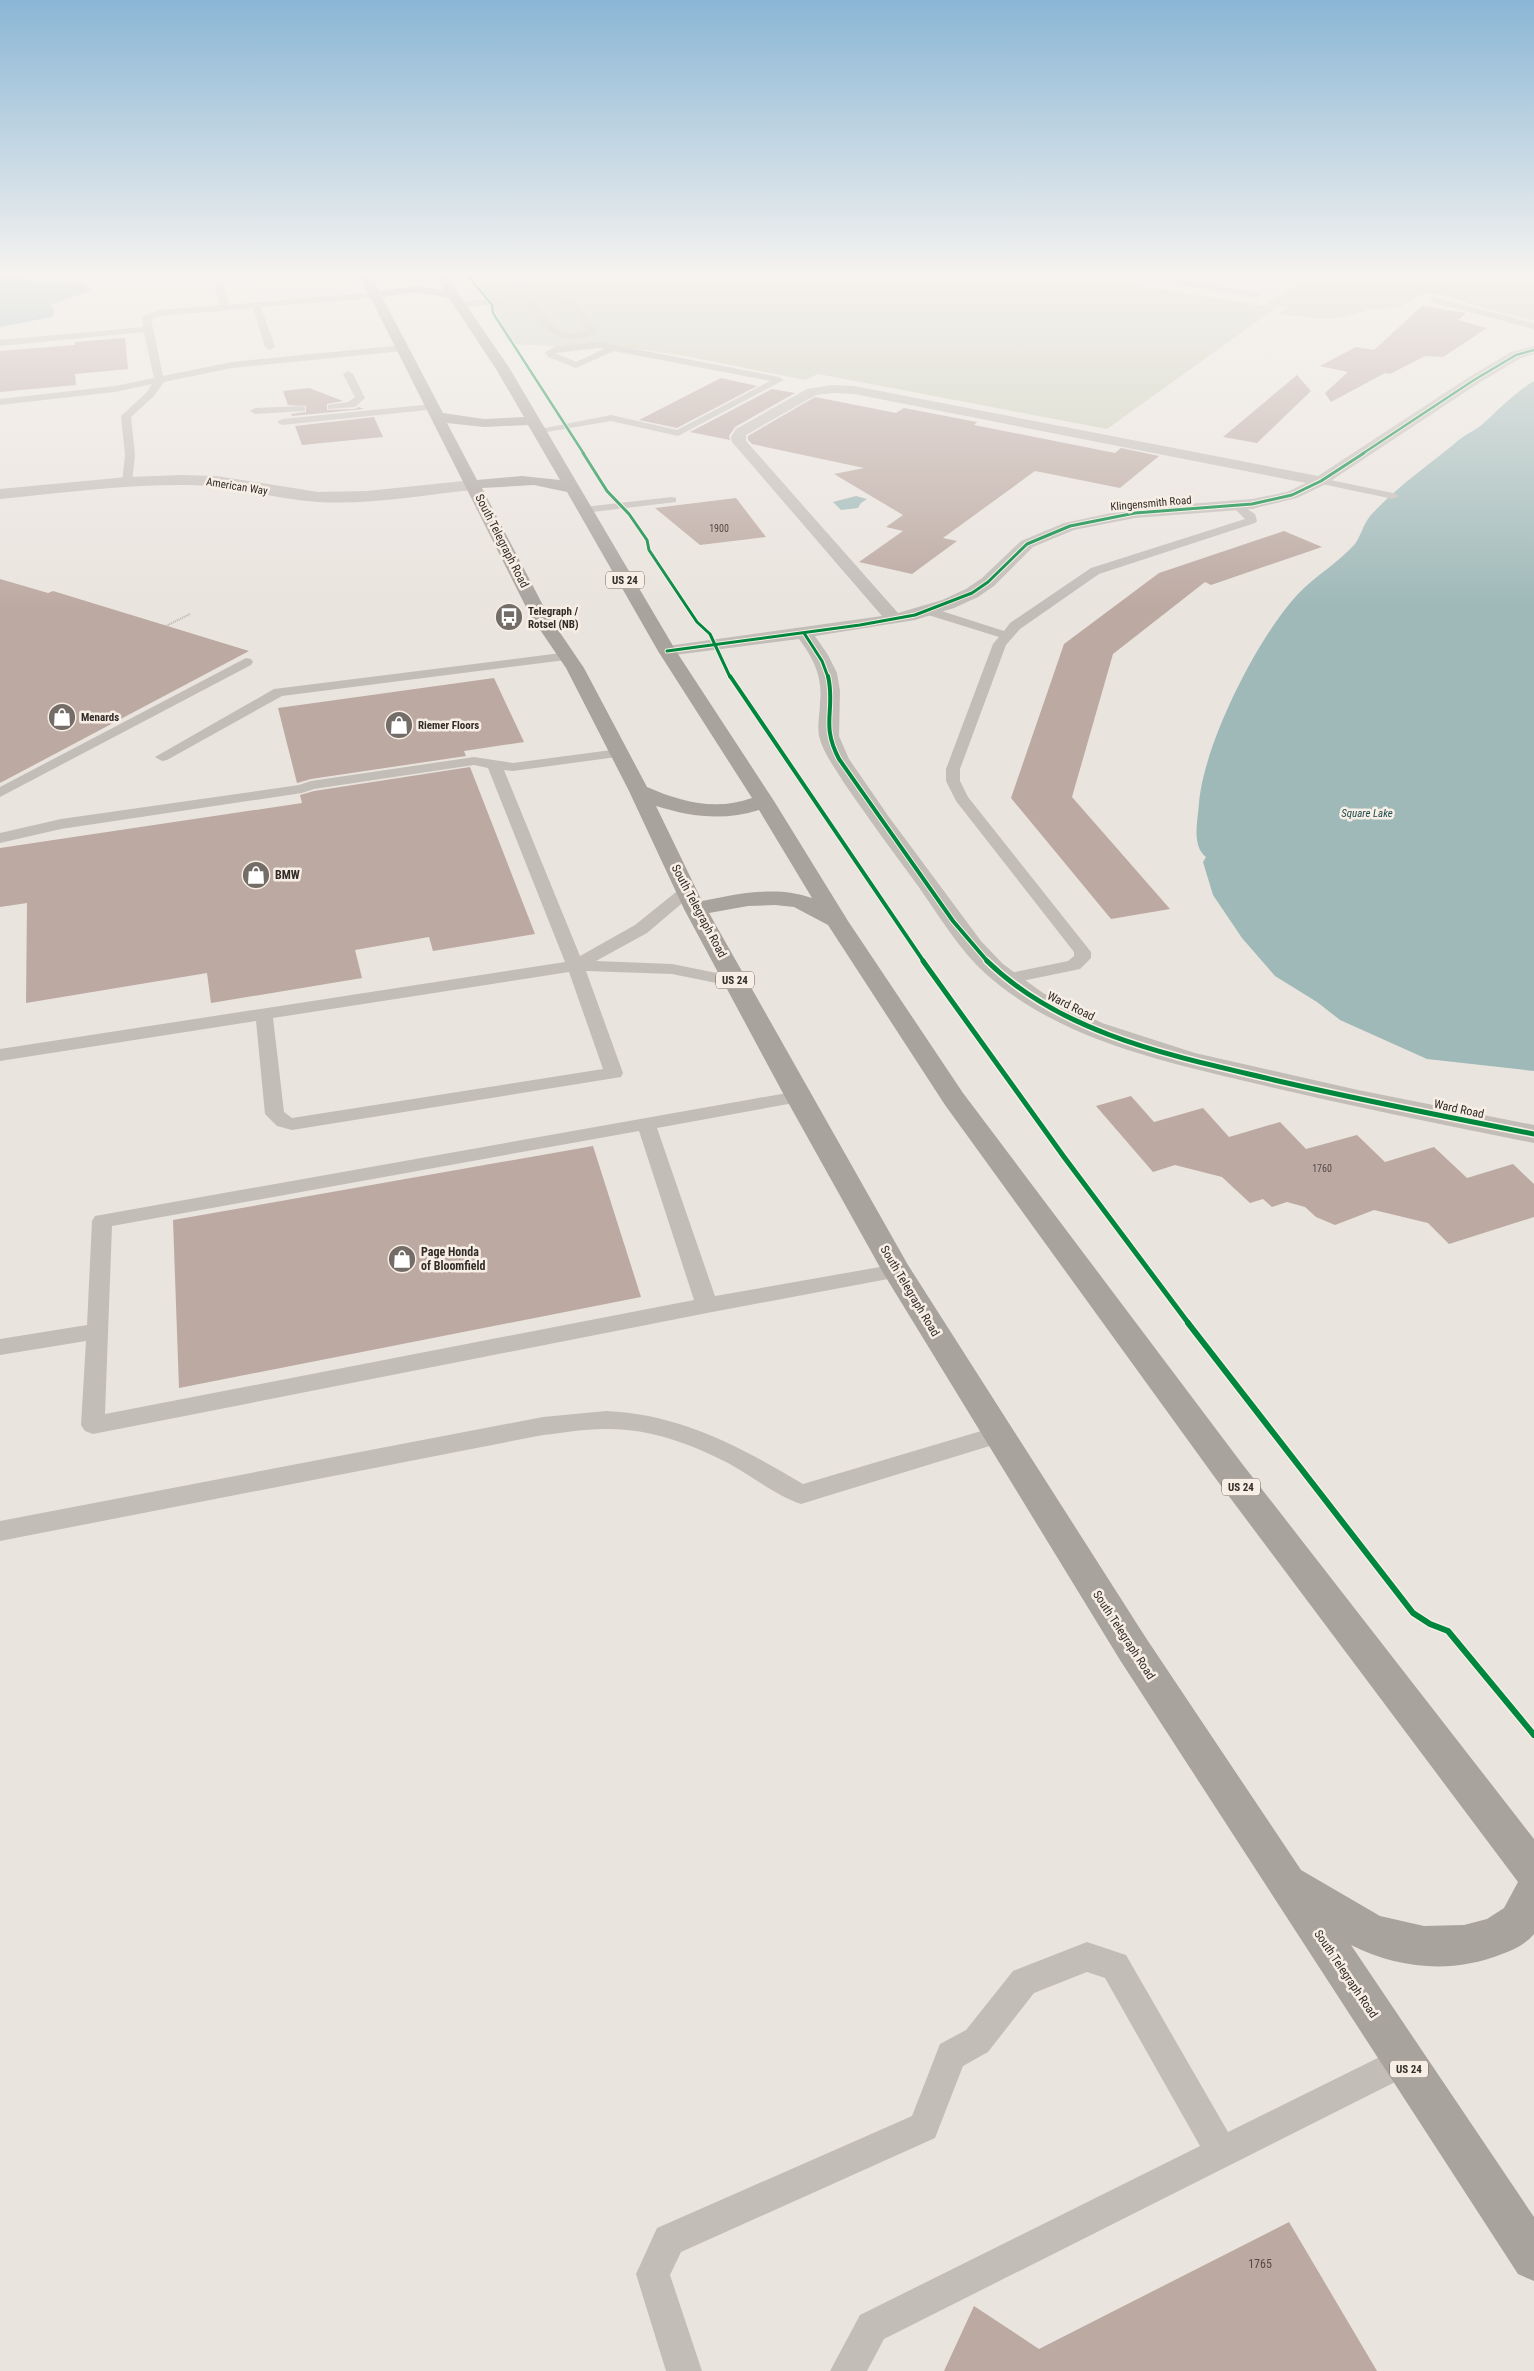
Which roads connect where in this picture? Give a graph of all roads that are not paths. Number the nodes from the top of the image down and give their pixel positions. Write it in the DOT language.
graph roads {
  1 [pos="116,388"];
  2 [pos="155,388"];
  3 [pos="355,388"];
  4 [pos="422,388"];
  5 [pos="513,388"];
  6 [pos="764,388"];
  7 [pos="1462,388"];
  8 [pos="0,402"];
  9 [pos="255,411"];
  10 [pos="435,411"];
  11 [pos="282,422"];
  12 [pos="535,426"];
  13 [pos="1321,481"];
  14 [pos="127,482"];
  15 [pos="474,485"];
  16 [pos="570,488"];
  17 [pos="0,494"];
  18 [pos="1393,496"];
  19 [pos="672,500"];
  20 [pos="1238,506"];
  21 [pos="584,510"];
  22 [pos="929,611"];
  23 [pos="894,620"];
  24 [pos="804,633"];
  25 [pos="1005,635"];
  26 [pos="667,651"];
  27 [pos="569,656"];
  28 [pos="246,662"];
  29 [pos="619,753"];
  30 [pos="162,757"];
  31 [pos="494,764"];
  32 [pos="639,791"];
  33 [pos="0,793"];
  34 [pos="764,801"];
  35 [pos="0,838"];
  36 [pos="691,900"];
  37 [pos="837,921"];
  38 [pos="575,966"];
  39 [pos="1007,979"];
  40 [pos="736,982"];
  41 [pos="264,1014"];
  42 [pos="0,1055"];
  43 [pos="798,1097"];
  44 [pos="646,1124"];
  45 [pos="1534,1134"];
  46 [pos="897,1271"];
  47 [pos="707,1305"];
  48 [pos="98,1331"];
  49 [pos="0,1348"];
  50 [pos="998,1435"];
  51 [pos="0,1531"];
  52 [pos="1534,1871"];
  53 [pos="1283,1880"];
  54 [pos="1534,1892"];
  55 [pos="1404,2061"];
  56 [pos="1222,2153"];
  57 [pos="1534,2258"];
  58 [pos="684,2371"];
  59 [pos="848,2371"];
  1 -- 8 [label="lane"];
  2 -- 14 [label="lane"];
  3 -- 9 [label="lane"];
  4 -- 10 [label="highway, South Telegraph Road / US 24"];
  5 -- 12 [label="highway, US 24"];
  6 -- 12 [label="lane"];
  7 -- 13 [label="street, Klingensmith Road"];
  10 -- 11 [label="lane"];
  10 -- 12 [label="highway"];
  10 -- 15 [label="highway, South Telegraph Road / US 24"];
  12 -- 16 [label="highway, US 24"];
  13 -- 18 [label="lane"];
  13 -- 20 [label="street, Klingensmith Road"];
  13 -- 23 [label="street"];
  14 -- 15 [label="street, American Way"];
  14 -- 17 [label="street, American Way"];
  15 -- 16 [label="highway"];
  15 -- 27 [label="highway, South Telegraph Road / US 24"];
  16 -- 21 [label="highway, US 24"];
  19 -- 21 [label="lane"];
  20 -- 22 [label="street, Klingensmith Road"];
  20 -- 25 [label="lane"];
  21 -- 26 [label="highway, US 24"];
  22 -- 23 [label="street, Klingensmith Road"];
  22 -- 25 [label="lane"];
  23 -- 24 [label="street, Klingensmith Road"];
  24 -- 26 [label="street, Klingensmith Road"];
  24 -- 39 [label="street, Ward Road"];
  25 -- 39 [label="lane"];
  26 -- 34 [label="highway, US 24"];
  27 -- 29 [label="highway, South Telegraph Road / US 24"];
  27 -- 30 [label="lane"];
  28 -- 33 [label="lane"];
  29 -- 31 [label="lane"];
  29 -- 32 [label="highway, South Telegraph Road / US 24"];
  31 -- 35 [label="lane"];
  31 -- 38 [label="lane"];
  32 -- 34 [label="highway"];
  32 -- 36 [label="highway, South Telegraph Road / US 24"];
  34 -- 37 [label="highway, US 24"];
  36 -- 37 [label="highway"];
  36 -- 38 [label="lane"];
  36 -- 40 [label="highway, South Telegraph Road / US 24"];
  37 -- 52 [label="highway, US 24"];
  38 -- 40 [label="lane"];
  38 -- 41 [label="lane"];
  38 -- 41 [label="lane"];
  39 -- 45 [label="street, Ward Road"];
  40 -- 43 [label="highway, South Telegraph Road / US 24"];
  41 -- 42 [label="lane"];
  43 -- 44 [label="lane"];
  43 -- 46 [label="highway, South Telegraph Road / US 24"];
  44 -- 47 [label="lane"];
  44 -- 48 [label="lane"];
  46 -- 47 [label="lane"];
  46 -- 50 [label="highway, South Telegraph Road / US 24"];
  47 -- 48 [label="lane"];
  48 -- 49 [label="lane"];
  50 -- 51 [label="lane"];
  50 -- 53 [label="highway, South Telegraph Road / US 24"];
  53 -- 54 [label="highway"];
  53 -- 55 [label="highway, South Telegraph Road / US 24"];
  55 -- 56 [label="lane"];
  55 -- 57 [label="highway, South Telegraph Road / US 24"];
  56 -- 58 [label="lane"];
  56 -- 59 [label="lane"];
}
